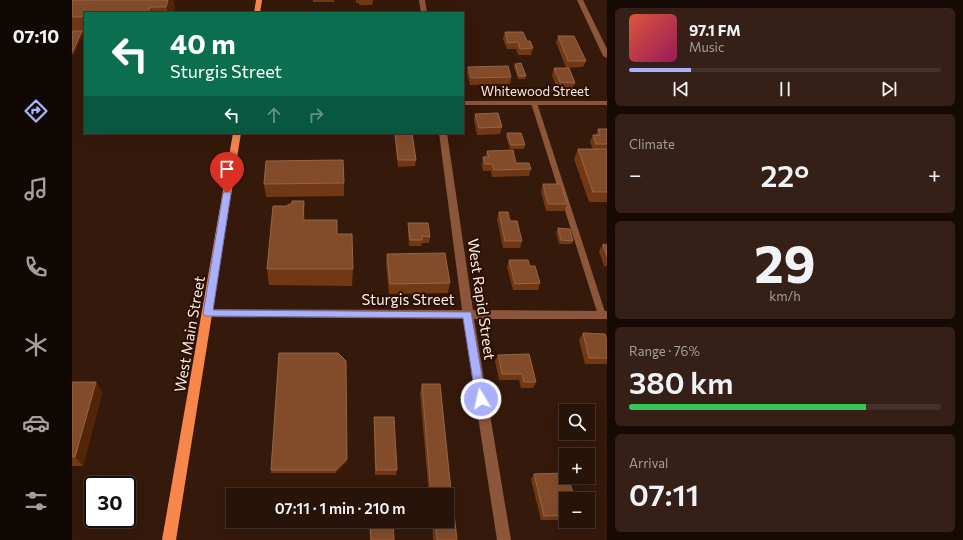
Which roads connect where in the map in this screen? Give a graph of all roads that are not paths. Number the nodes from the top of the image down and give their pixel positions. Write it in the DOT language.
graph roads {
  1 [pos="259,0"];
  2 [pos="422,0"];
  3 [pos="580,0"];
  4 [pos="256,12"];
  5 [pos="424,12"];
  6 [pos="607,56"];
  7 [pos="464,103"];
  8 [pos="534,103"];
  9 [pos="607,103"];
  10 [pos="237,134"];
  11 [pos="443,134"];
  12 [pos="208,314"];
  13 [pos="467,314"];
  14 [pos="605,315"];
  15 [pos="169,540"];
  16 [pos="504,540"];
  1 -- 4 [label="main road"];
  2 -- 5 [label="street"];
  3 -- 6 [label="street"];
  7 -- 8 [label="street, Whitewood Street"];
  8 -- 9 [label="street, Whitewood Street"];
  8 -- 14 [label="lane"];
  10 -- 12 [label="main road, West Main Street"];
  11 -- 13 [label="street, West Rapid Street"];
  12 -- 13 [label="street, Sturgis Street"];
  12 -- 15 [label="main road, West Main Street"];
  13 -- 14 [label="street, Sturgis Street"];
  13 -- 16 [label="street, West Rapid Street"];
}
